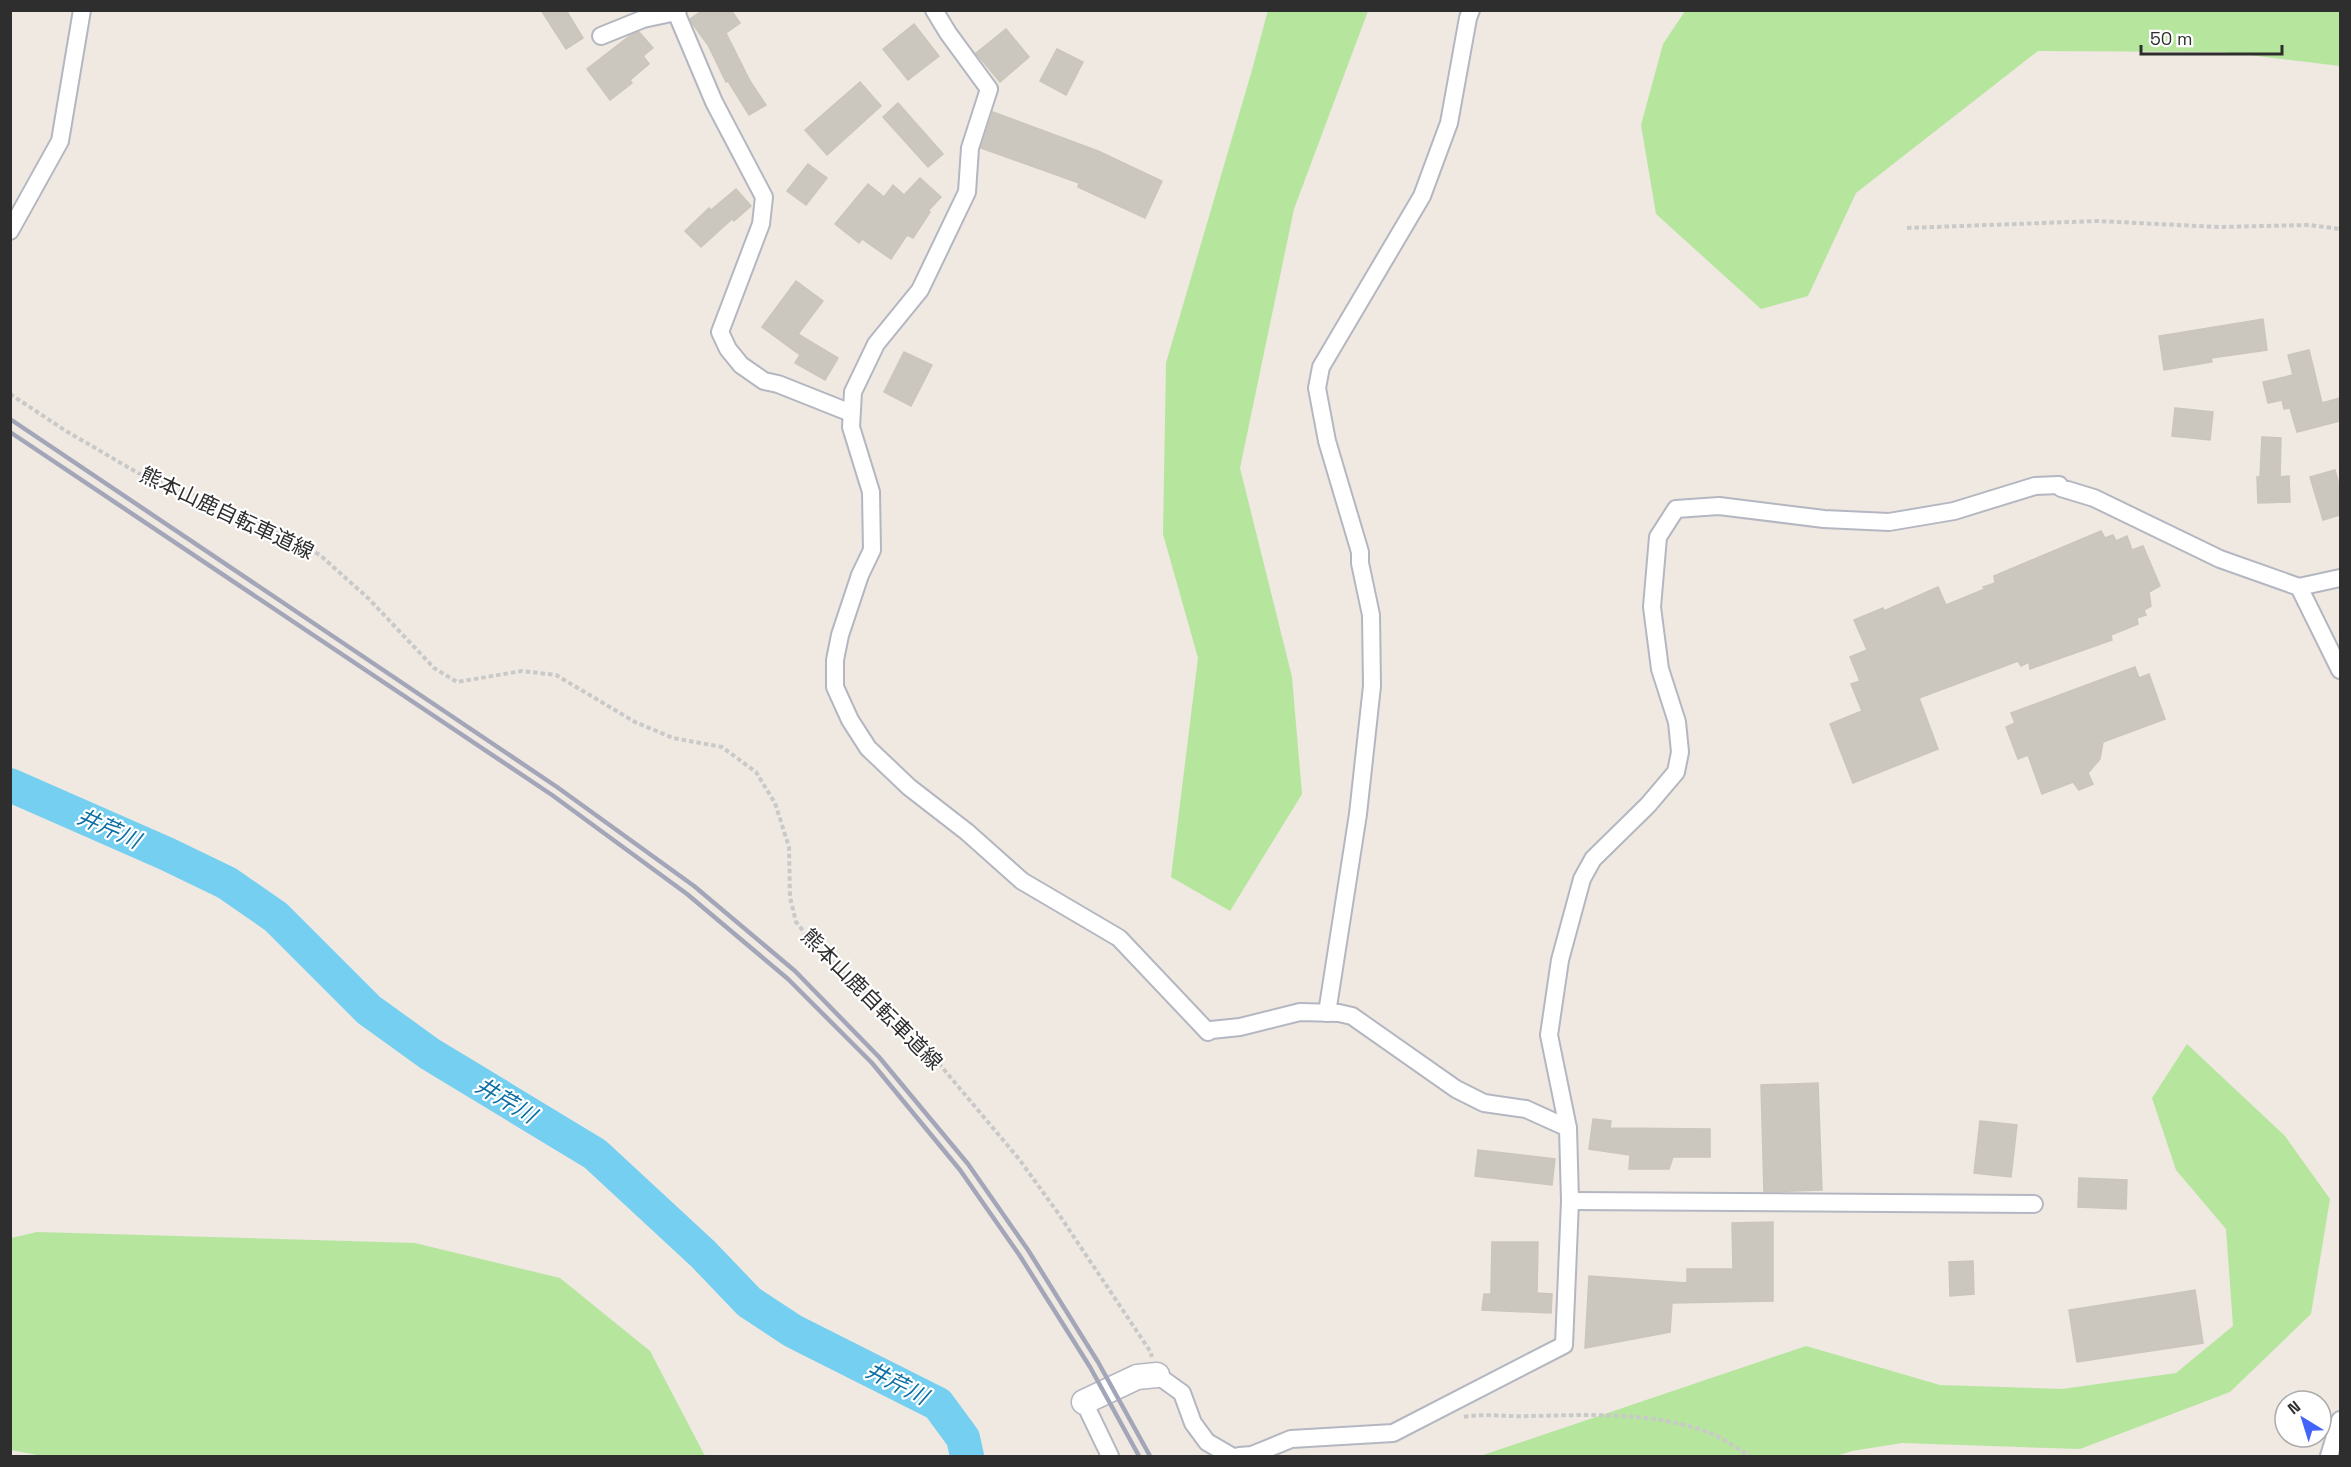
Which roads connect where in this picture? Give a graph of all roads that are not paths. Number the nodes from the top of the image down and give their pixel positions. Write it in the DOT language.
graph roads {
  1 [pos="82,10"];
  2 [pos="934,10"];
  3 [pos="1471,10"];
  4 [pos="677,11"];
  5 [pos="601,36"];
  6 [pos="10,231"];
  7 [pos="850,412"];
  8 [pos="2340,578"];
  9 [pos="2299,587"];
  10 [pos="2340,670"];
  11 [pos="1327,1013"];
  12 [pos="1568,1128"];
  13 [pos="1570,1201"];
  14 [pos="2034,1204"];
  15 [pos="1157,1375"];
  16 [pos="1084,1402"];
  17 [pos="2340,1420"];
  18 [pos="1110,1456"];
  19 [pos="1231,1456"];
  20 [pos="1239,1456"];
  21 [pos="2329,1456"];
  1 -- 6 [label="street"];
  2 -- 7 [label="street"];
  3 -- 11 [label="street"];
  4 -- 5 [label="street"];
  4 -- 7 [label="street"];
  7 -- 11 [label="street"];
  8 -- 9 [label="street"];
  9 -- 10 [label="street"];
  9 -- 12 [label="street"];
  11 -- 12 [label="street"];
  12 -- 13 [label="street"];
  13 -- 14 [label="street"];
  13 -- 20 [label="street"];
  15 -- 16 [label="main road"];
  15 -- 19 [label="street"];
  16 -- 18 [label="street"];
  17 -- 21 [label="street"];
}
